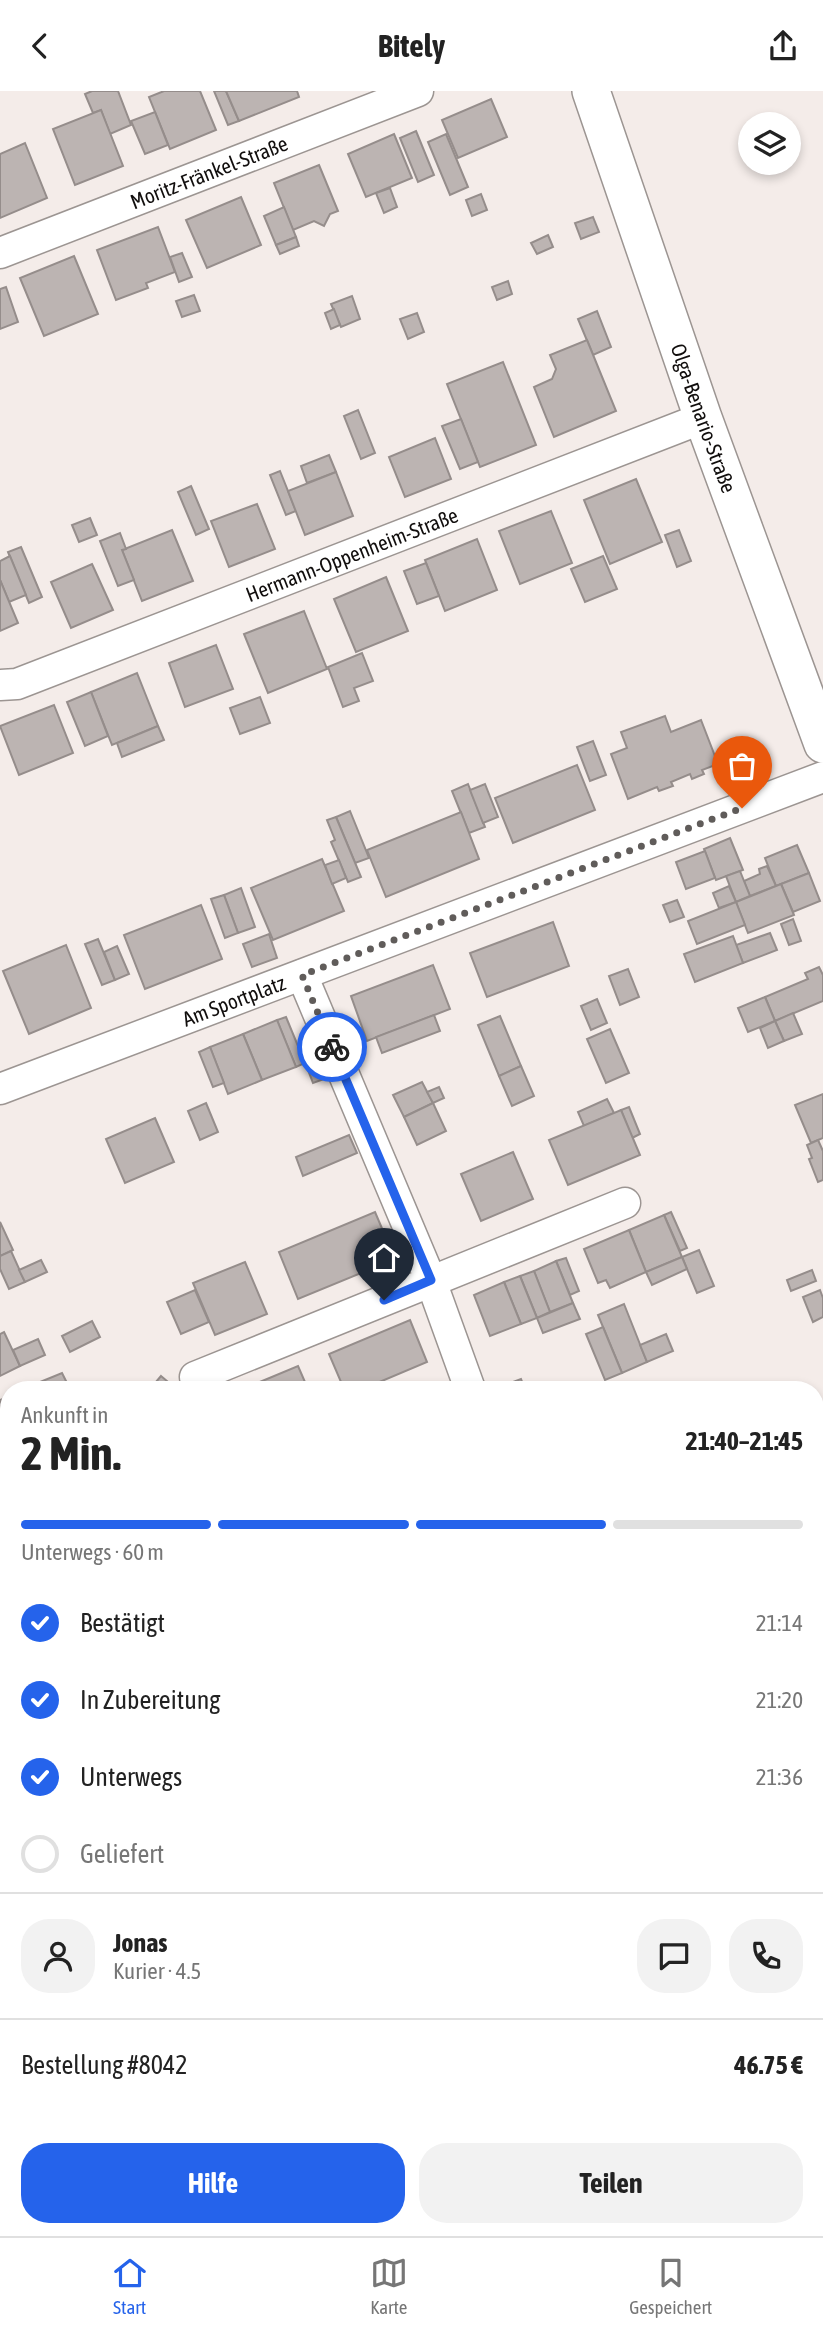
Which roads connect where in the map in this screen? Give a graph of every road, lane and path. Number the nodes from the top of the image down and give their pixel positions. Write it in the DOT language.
graph roads {
  1 [pos="418,91"];
  2 [pos="590,91"];
  3 [pos="0,253"];
  4 [pos="703,418"];
  5 [pos="0,685"];
  6 [pos="823,744"];
  7 [pos="823,777"];
  8 [pos="302,975"];
  9 [pos="0,1089"];
  10 [pos="625,1203"];
  11 [pos="431,1280"];
  12 [pos="194,1377"];
  13 [pos="467,1381"];
  1 -- 3 [label="street, Moritz-Fränkel-Straße"];
  2 -- 4 [label="street, Olga-Benario-Straße"];
  4 -- 5 [label="street, Hermann-Oppenheim-Straße"];
  4 -- 6 [label="street, Olga-Benario-Straße"];
  7 -- 8 [label="street, Am Sportplatz"];
  8 -- 9 [label="street, Am Sportplatz"];
  8 -- 11 [label="street"];
  10 -- 11 [label="street"];
  11 -- 12 [label="street"];
  11 -- 13 [label="street"];
}
